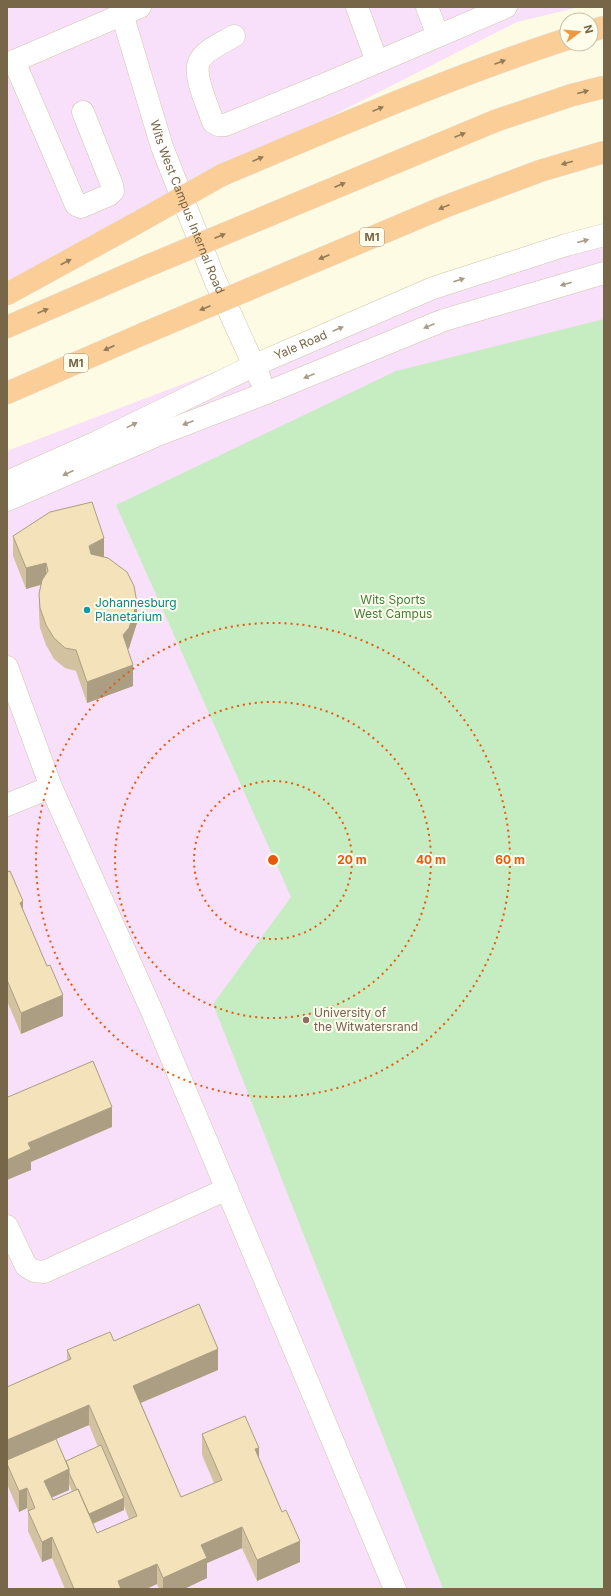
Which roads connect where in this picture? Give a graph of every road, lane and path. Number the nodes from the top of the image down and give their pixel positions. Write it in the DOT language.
graph roads {
  1 [pos="357,7"];
  2 [pos="427,7"];
  3 [pos="504,7"];
  4 [pos="127,10"];
  5 [pos="234,36"];
  6 [pos="438,36"];
  7 [pos="559,42"];
  8 [pos="377,62"];
  9 [pos="10,63"];
  10 [pos="604,87"];
  11 [pos="83,112"];
  12 [pos="604,152"];
  13 [pos="604,235"];
  14 [pos="604,273"];
  15 [pos="7,294"];
  16 [pos="7,326"];
  17 [pos="255,365"];
  18 [pos="7,393"];
  19 [pos="266,394"];
  20 [pos="19,483"];
  21 [pos="7,500"];
  22 [pos="7,667"];
  23 [pos="51,787"];
  24 [pos="7,805"];
  25 [pos="227,1189"];
  26 [pos="7,1226"];
  27 [pos="395,1589"];
  1 -- 8 [label="street"];
  2 -- 6 [label="street"];
  3 -- 6 [label="street"];
  4 -- 9 [label="street"];
  4 -- 17 [label="street, Wits West Campus Internal Road"];
  5 -- 8 [label="street"];
  6 -- 8 [label="street"];
  15 -- 7 [label="highway, one-way, bridge"];
  9 -- 11 [label="street"];
  16 -- 10 [label="highway, one-way, bridge"];
  12 -- 18 [label="highway, M1, one-way, bridge"];
  17 -- 13 [label="street, Yale Road, one-way"];
  14 -- 19 [label="street, Yale Road, one-way"];
  17 -- 19 [label="street, Wits West Campus Internal Road"];
  20 -- 17 [label="street, Yale Road, one-way"];
  19 -- 20 [label="street, Yale Road, one-way"];
  20 -- 21 [label="street, Yale Road"];
  22 -- 23 [label="street"];
  23 -- 24 [label="street"];
  23 -- 25 [label="street"];
  25 -- 26 [label="street"];
  25 -- 27 [label="street"];
}
